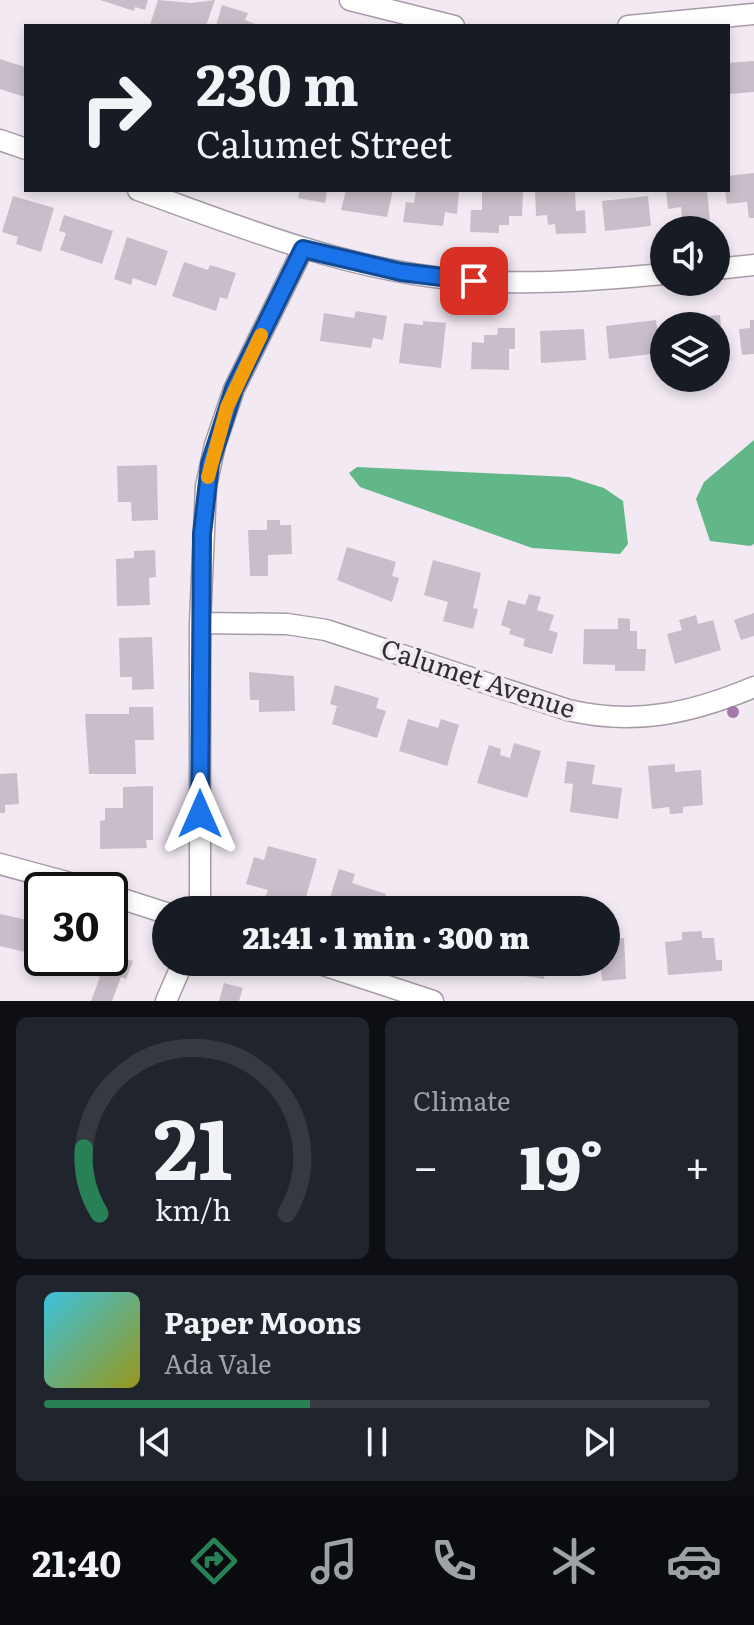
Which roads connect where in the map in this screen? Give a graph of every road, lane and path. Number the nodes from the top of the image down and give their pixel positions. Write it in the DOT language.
graph roads {
  1 [pos="350,0"];
  2 [pos="754,14"];
  3 [pos="446,24"];
  4 [pos="649,24"];
  5 [pos="0,140"];
  6 [pos="24,148"];
  7 [pos="144,192"];
  8 [pos="303,249"];
  9 [pos="754,265"];
  10 [pos="730,268"];
  11 [pos="650,275"];
  12 [pos="200,623"];
  13 [pos="754,687"];
  14 [pos="0,864"];
  15 [pos="30,872"];
  16 [pos="200,896"];
  17 [pos="128,901"];
  18 [pos="152,908"];
  19 [pos="177,976"];
  20 [pos="357,976"];
  21 [pos="166,1001"];
  22 [pos="433,1001"];
  1 -- 3 [label="street"];
  2 -- 4 [label="street"];
  5 -- 6 [label="street"];
  7 -- 8 [label="street"];
  8 -- 11 [label="street"];
  8 -- 12 [label="street"];
  9 -- 10 [label="street"];
  12 -- 13 [label="street, Calumet Avenue"];
  12 -- 16 [label="street"];
  14 -- 15 [label="street"];
  17 -- 18 [label="street"];
  19 -- 21 [label="street"];
  20 -- 22 [label="street"];
}
